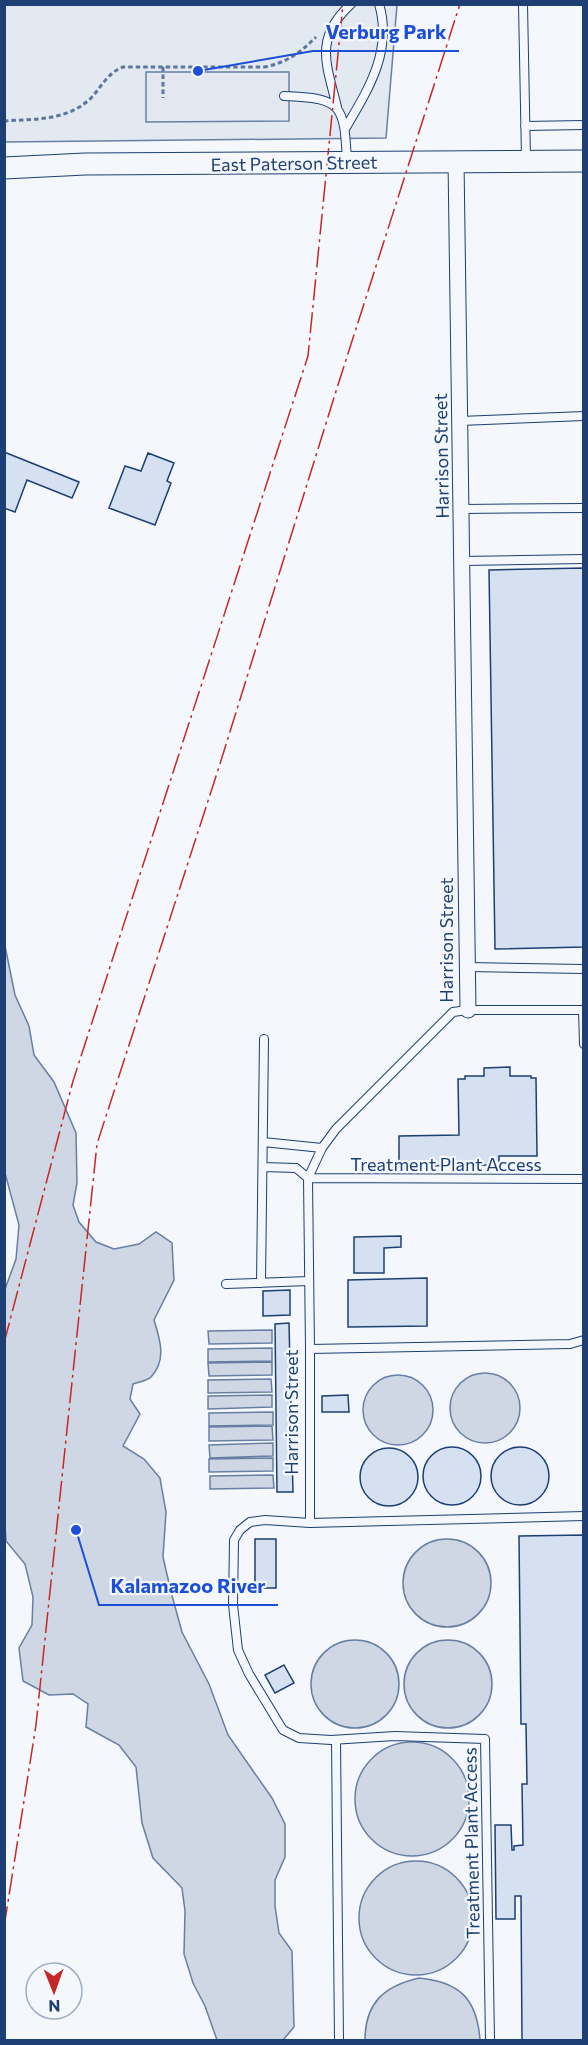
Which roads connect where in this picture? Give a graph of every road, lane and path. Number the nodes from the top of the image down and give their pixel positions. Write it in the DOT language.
graph roads {
  1 [pos="351,4"];
  2 [pos="378,4"];
  3 [pos="523,4"];
  4 [pos="318,35"];
  5 [pos="163,68"];
  6 [pos="284,96"];
  7 [pos="163,98"];
  8 [pos="337,107"];
  9 [pos="4,122"];
  10 [pos="584,125"];
  11 [pos="525,126"];
  12 [pos="345,129"];
  13 [pos="456,161"];
  14 [pos="526,161"];
  15 [pos="584,161"];
  16 [pos="347,162"];
  17 [pos="12,168"];
  18 [pos="584,416"];
  19 [pos="460,421"];
  20 [pos="584,508"];
  21 [pos="462,509"];
  22 [pos="584,559"];
  23 [pos="462,561"];
  24 [pos="467,967"];
  25 [pos="584,969"];
  26 [pos="468,1010"];
  27 [pos="583,1010"];
  28 [pos="264,1039"];
  29 [pos="584,1044"];
  30 [pos="263,1142"];
  31 [pos="322,1148"];
  32 [pos="263,1167"];
  33 [pos="308,1178"];
  34 [pos="584,1179"];
  35 [pos="309,1281"];
  36 [pos="261,1283"];
  37 [pos="226,1284"];
  38 [pos="584,1340"];
  39 [pos="310,1349"];
  40 [pos="584,1516"];
  41 [pos="310,1523"];
  42 [pos="336,1740"];
  43 [pos="339,2040"];
  44 [pos="490,2040"];
  1 -- 8 [label="lane"];
  2 -- 12 [label="lane"];
  3 -- 11 [label="lane"];
  4 -- 5 [label="path"];
  5 -- 7 [label="path"];
  5 -- 9 [label="path"];
  6 -- 8 [label="lane"];
  8 -- 12 [label="lane"];
  10 -- 11 [label="lane"];
  11 -- 14 [label="lane"];
  12 -- 16 [label="lane"];
  13 -- 14 [label="street, East Paterson Street"];
  13 -- 16 [label="street, East Paterson Street"];
  13 -- 19 [label="street, Harrison Street"];
  14 -- 15 [label="street, East Paterson Street"];
  16 -- 17 [label="street, East Paterson Street"];
  18 -- 19 [label="lane"];
  19 -- 21 [label="street, Harrison Street"];
  20 -- 21 [label="lane"];
  21 -- 23 [label="street, Harrison Street"];
  22 -- 23 [label="lane"];
  23 -- 24 [label="street, Harrison Street"];
  24 -- 25 [label="lane"];
  24 -- 26 [label="street, Harrison Street"];
  26 -- 27 [label="lane"];
  26 -- 31 [label="lane, Harrison Street"];
  27 -- 29 [label="lane"];
  28 -- 30 [label="lane"];
  30 -- 31 [label="lane"];
  30 -- 32 [label="lane"];
  31 -- 33 [label="lane, Harrison Street"];
  32 -- 33 [label="lane"];
  32 -- 36 [label="lane"];
  33 -- 34 [label="lane, Treatment Plant Access"];
  33 -- 35 [label="lane, Harrison Street"];
  35 -- 36 [label="lane"];
  35 -- 39 [label="lane, Harrison Street"];
  36 -- 37 [label="lane"];
  38 -- 39 [label="lane"];
  39 -- 41 [label="lane, Harrison Street"];
  40 -- 41 [label="lane"];
  41 -- 42 [label="lane, Treatment Plant Access"];
  42 -- 43 [label="lane"];
  42 -- 44 [label="lane, Treatment Plant Access"];
}
